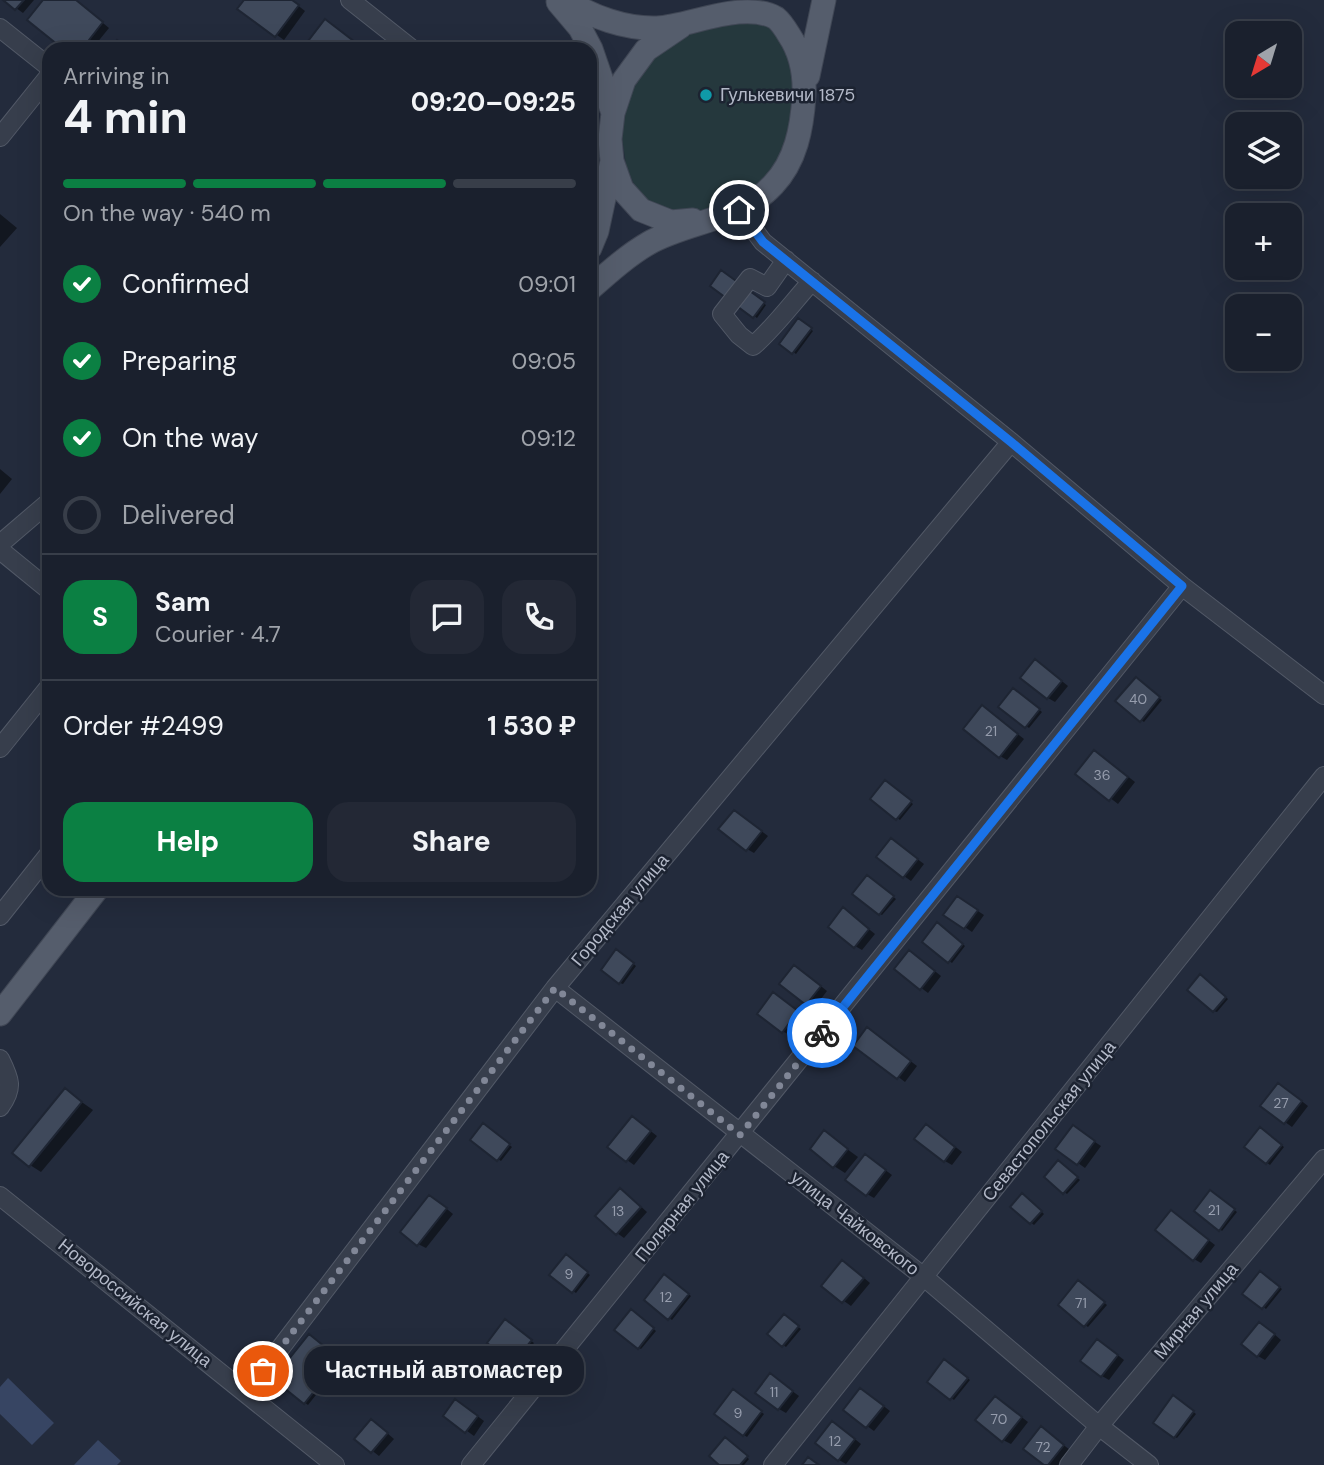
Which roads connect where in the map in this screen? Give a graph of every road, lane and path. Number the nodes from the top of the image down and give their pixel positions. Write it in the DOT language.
graph roads {
  1 [pos="350,0"];
  2 [pos="556,0"];
  3 [pos="566,0"];
  4 [pos="749,0"];
  5 [pos="824,0"];
  6 [pos="719,12"];
  7 [pos="692,20"];
  8 [pos="0,28"];
  9 [pos="403,42"];
  10 [pos="588,42"];
  11 [pos="42,61"];
  12 [pos="597,66"];
  13 [pos="42,85"];
  14 [pos="804,89"];
  15 [pos="613,113"];
  16 [pos="0,137"];
  17 [pos="612,161"];
  18 [pos="739,210"];
  19 [pos="715,218"];
  20 [pos="597,231"];
  21 [pos="786,260"];
  22 [pos="812,281"];
  23 [pos="597,284"];
  24 [pos="1011,442"];
  25 [pos="42,508"];
  26 [pos="0,544"];
  27 [pos="0,550"];
  28 [pos="42,584"];
  29 [pos="1182,586"];
  30 [pos="1324,695"];
  31 [pos="42,696"];
  32 [pos="0,748"];
  33 [pos="1324,776"];
  34 [pos="42,863"];
  35 [pos="92,896"];
  36 [pos="0,916"];
  37 [pos="555,988"];
  38 [pos="0,1014"];
  39 [pos="0,1059"];
  40 [pos="0,1107"];
  41 [pos="740,1135"];
  42 [pos="1324,1159"];
  43 [pos="0,1196"];
  44 [pos="924,1277"];
  45 [pos="247,1392"];
  46 [pos="1099,1426"];
  47 [pos="335,1465"];
  48 [pos="471,1465"];
  49 [pos="773,1465"];
  50 [pos="1069,1465"];
  51 [pos="1149,1465"];
  1 -- 9 [label="street"];
  2 -- 10 [label="main road"];
  3 -- 7 [label="main road"];
  4 -- 6 [label="main road"];
  5 -- 14 [label="main road"];
  6 -- 7 [label="main road"];
  6 -- 14 [label="main road"];
  7 -- 15 [label="main road"];
  8 -- 11 [label="street"];
  12 -- 15 [label="main road"];
  13 -- 16 [label="street"];
  14 -- 18 [label="main road"];
  15 -- 17 [label="main road"];
  17 -- 19 [label="main road"];
  17 -- 20 [label="main road"];
  18 -- 19 [label="main road"];
  18 -- 21 [label="street"];
  19 -- 23 [label="main road"];
  21 -- 22 [label="street"];
  21 -- 22 [label="street"];
  22 -- 24 [label="street"];
  24 -- 29 [label="street"];
  24 -- 37 [label="street, Городская улица"];
  25 -- 26 [label="street"];
  27 -- 28 [label="street"];
  29 -- 30 [label="street"];
  29 -- 41 [label="street, Полярная улица"];
  31 -- 32 [label="street"];
  33 -- 44 [label="street, Севастопольская улица"];
  34 -- 36 [label="street"];
  35 -- 38 [label="main road"];
  37 -- 41 [label="street, улица Чайковского"];
  37 -- 45 [label="street, Городская улица"];
  39 -- 40 [label="street"];
  41 -- 44 [label="street, улица Чайковского"];
  41 -- 48 [label="street, Полярная улица"];
  42 -- 46 [label="street, Мирная улица"];
  43 -- 45 [label="street, Новороссийская улица"];
  44 -- 46 [label="street, улица Чайковского"];
  44 -- 49 [label="street, Севастопольская улица"];
  45 -- 47 [label="street, Новороссийская улица"];
  46 -- 50 [label="street, Мирная улица"];
  46 -- 51 [label="street, улица Чайковского"];
}
